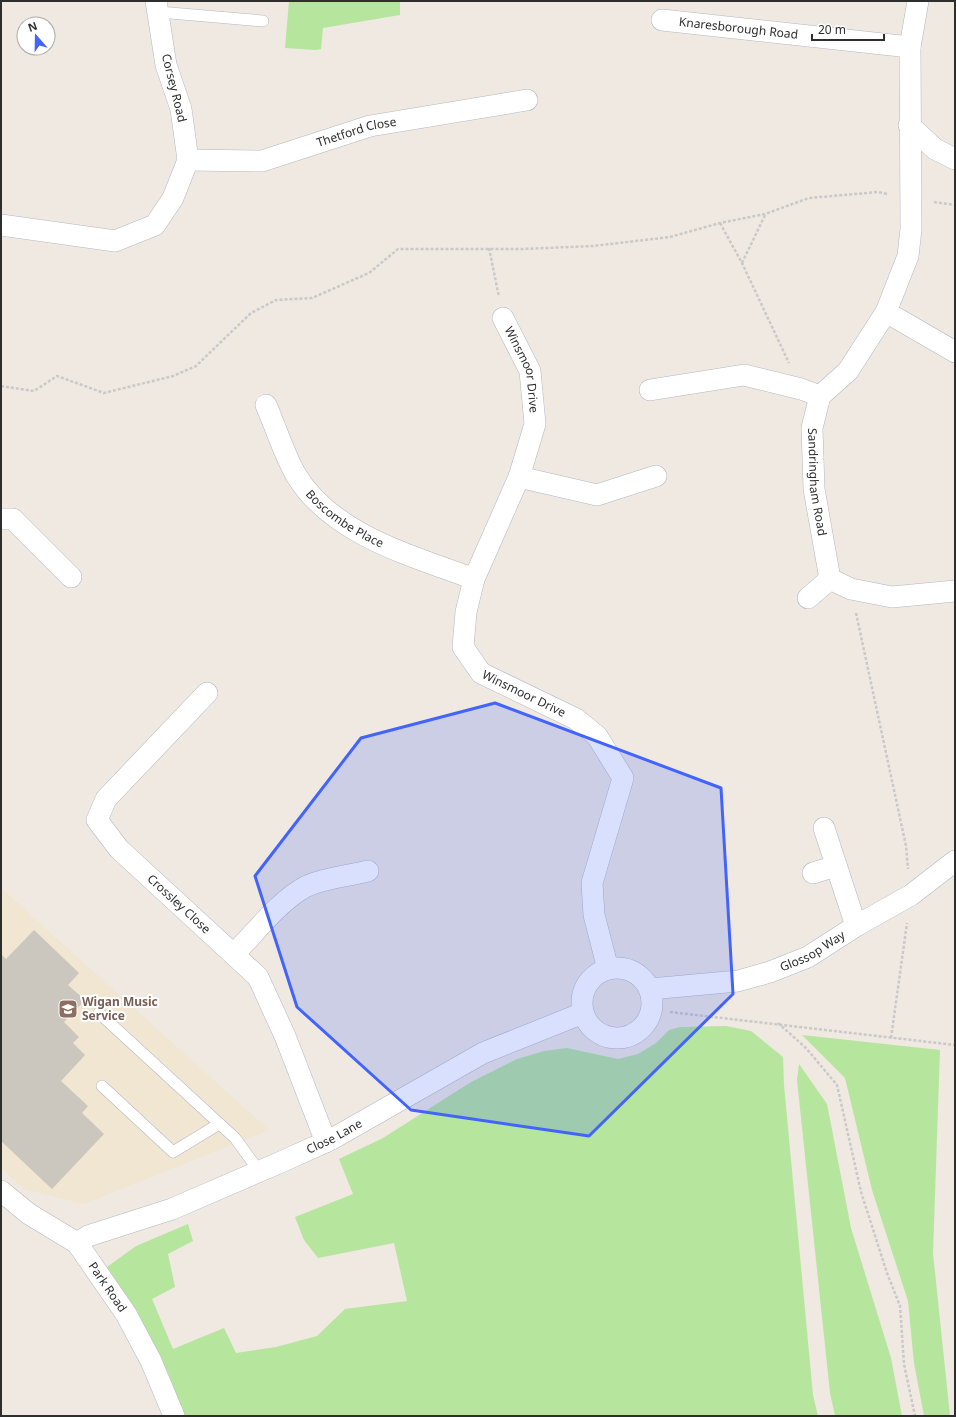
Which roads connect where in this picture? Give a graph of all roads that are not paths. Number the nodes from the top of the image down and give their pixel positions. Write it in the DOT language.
graph roads {
  1 [pos="918,1"];
  2 [pos="157,7"];
  3 [pos="662,20"];
  4 [pos="263,21"];
  5 [pos="910,47"];
  6 [pos="527,100"];
  7 [pos="909,125"];
  8 [pos="955,159"];
  9 [pos="188,160"];
  10 [pos="1,225"];
  11 [pos="886,312"];
  12 [pos="503,318"];
  13 [pos="955,352"];
  14 [pos="650,390"];
  15 [pos="820,396"];
  16 [pos="266,406"];
  17 [pos="656,476"];
  18 [pos="519,477"];
  19 [pos="1,519"];
  20 [pos="71,576"];
  21 [pos="830,579"];
  22 [pos="474,580"];
  23 [pos="955,591"];
  24 [pos="808,598"];
  25 [pos="207,693"];
  26 [pos="824,828"];
  27 [pos="955,861"];
  28 [pos="836,866"];
  29 [pos="368,872"];
  30 [pos="813,873"];
  31 [pos="856,926"];
  32 [pos="234,954"];
  33 [pos="608,969"];
  34 [pos="650,989"];
  35 [pos="99,1013"];
  36 [pos="584,1013"];
  37 [pos="102,1086"];
  38 [pos="219,1124"];
  39 [pos="326,1142"];
  40 [pos="259,1172"];
  41 [pos="1,1191"];
  42 [pos="77,1243"];
  43 [pos="174,1416"];
  1 -- 5 [label="street"];
  2 -- 4 [label="lane"];
  2 -- 9 [label="street, Corsey Road"];
  3 -- 5 [label="street, Knaresborough Road"];
  5 -- 7 [label="street"];
  6 -- 9 [label="street, Thetford Close"];
  7 -- 8 [label="street"];
  7 -- 11 [label="street"];
  9 -- 10 [label="street, Corsey Road"];
  11 -- 13 [label="street"];
  11 -- 15 [label="street"];
  12 -- 18 [label="street, Winsmoor Drive"];
  14 -- 15 [label="street"];
  15 -- 21 [label="street, Sandringham Road"];
  16 -- 22 [label="street, Boscombe Place"];
  17 -- 18 [label="street"];
  18 -- 22 [label="street, Winsmoor Drive"];
  19 -- 20 [label="street"];
  21 -- 23 [label="street"];
  21 -- 24 [label="street"];
  22 -- 33 [label="street, Winsmoor Drive"];
  25 -- 32 [label="street, Crossley Close"];
  26 -- 28 [label="street"];
  27 -- 31 [label="street, Glossop Way"];
  28 -- 30 [label="street"];
  28 -- 31 [label="street"];
  29 -- 32 [label="street"];
  31 -- 34 [label="street, Glossop Way"];
  32 -- 39 [label="street, Crossley Close"];
  33 -- 34 [label="street"];
  33 -- 36 [label="street"];
  34 -- 36 [label="street"];
  35 -- 38 [label="lane"];
  36 -- 39 [label="street, Close Lane"];
  37 -- 38 [label="lane"];
  38 -- 40 [label="lane"];
  39 -- 40 [label="street, Close Lane"];
  40 -- 42 [label="street, Close Lane"];
  41 -- 42 [label="street, Park Road"];
  42 -- 43 [label="street, Park Road"];
}
